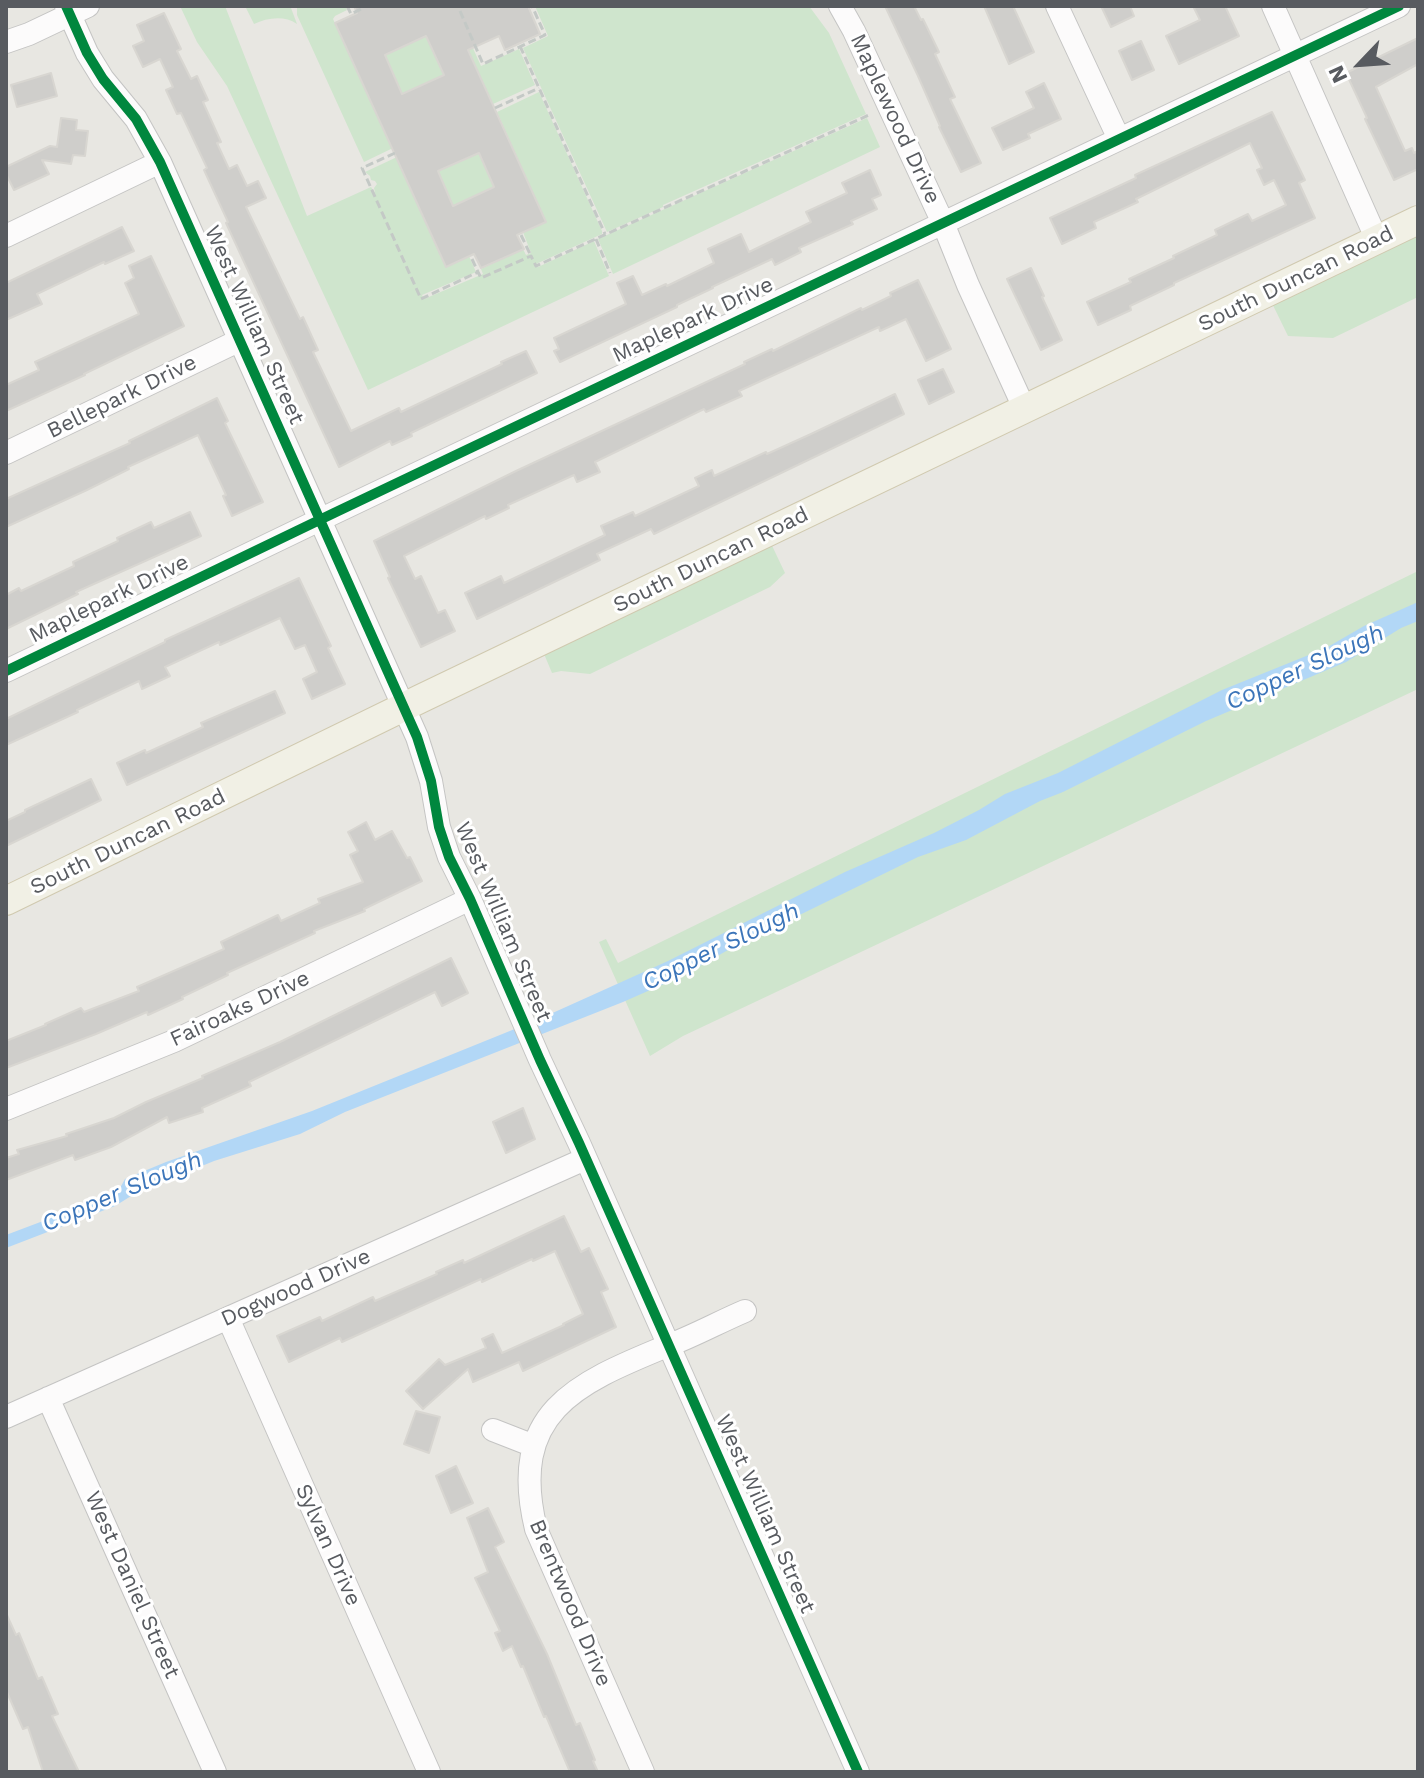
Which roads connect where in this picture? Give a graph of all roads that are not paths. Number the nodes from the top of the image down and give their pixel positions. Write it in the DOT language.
graph roads {
  1 [pos="840,6"];
  2 [pos="1057,6"];
  3 [pos="1273,6"];
  4 [pos="1399,6"];
  5 [pos="75,9"];
  6 [pos="6,42"];
  7 [pos="1295,55"];
  8 [pos="1119,139"];
  9 [pos="160,162"];
  10 [pos="1418,220"];
  11 [pos="943,223"];
  12 [pos="6,236"];
  13 [pos="1377,240"];
  14 [pos="238,341"];
  15 [pos="1025,410"];
  16 [pos="6,453"];
  17 [pos="319,520"];
  18 [pos="6,671"];
  19 [pos="403,708"];
  20 [pos="470,899"];
  21 [pos="6,901"];
  22 [pos="6,1109"];
  23 [pos="585,1159"];
  24 [pos="745,1311"];
  25 [pos="228,1318"];
  26 [pos="668,1346"];
  27 [pos="48,1398"];
  28 [pos="6,1417"];
  29 [pos="493,1430"];
  30 [pos="534,1446"];
  31 [pos="215,1772"];
  32 [pos="429,1772"];
  33 [pos="643,1772"];
  34 [pos="858,1772"];
  1 -- 11 [label="street, Maplewood Drive"];
  2 -- 8 [label="street"];
  3 -- 7 [label="street"];
  4 -- 7 [label="street, Maplepark Drive"];
  5 -- 6 [label="street"];
  5 -- 9 [label="street, West William Street"];
  7 -- 8 [label="street, Maplepark Drive"];
  7 -- 13 [label="street"];
  8 -- 11 [label="street, Maplepark Drive"];
  9 -- 12 [label="street"];
  9 -- 14 [label="street, West William Street"];
  10 -- 13 [label="main road, South Duncan Road"];
  11 -- 15 [label="street, Maplewood Drive"];
  11 -- 17 [label="street, Maplepark Drive"];
  13 -- 15 [label="main road, South Duncan Road"];
  14 -- 16 [label="street, Bellepark Drive"];
  14 -- 17 [label="street, West William Street"];
  15 -- 19 [label="main road, South Duncan Road"];
  17 -- 18 [label="street, Maplepark Drive"];
  17 -- 19 [label="street, West William Street"];
  19 -- 20 [label="street, West William Street"];
  19 -- 21 [label="main road, South Duncan Road"];
  20 -- 22 [label="street, Fairoaks Drive"];
  20 -- 23 [label="street, West William Street"];
  23 -- 25 [label="street, Dogwood Drive"];
  23 -- 26 [label="street, West William Street"];
  24 -- 26 [label="street, Brentwood Drive"];
  25 -- 27 [label="street, Dogwood Drive"];
  25 -- 32 [label="street, Sylvan Drive"];
  26 -- 30 [label="street, Brentwood Drive"];
  26 -- 34 [label="street, West William Street"];
  27 -- 28 [label="street, Dogwood Drive"];
  27 -- 31 [label="street, West Daniel Street"];
  29 -- 30 [label="street"];
  30 -- 33 [label="street, Brentwood Drive"];
}
